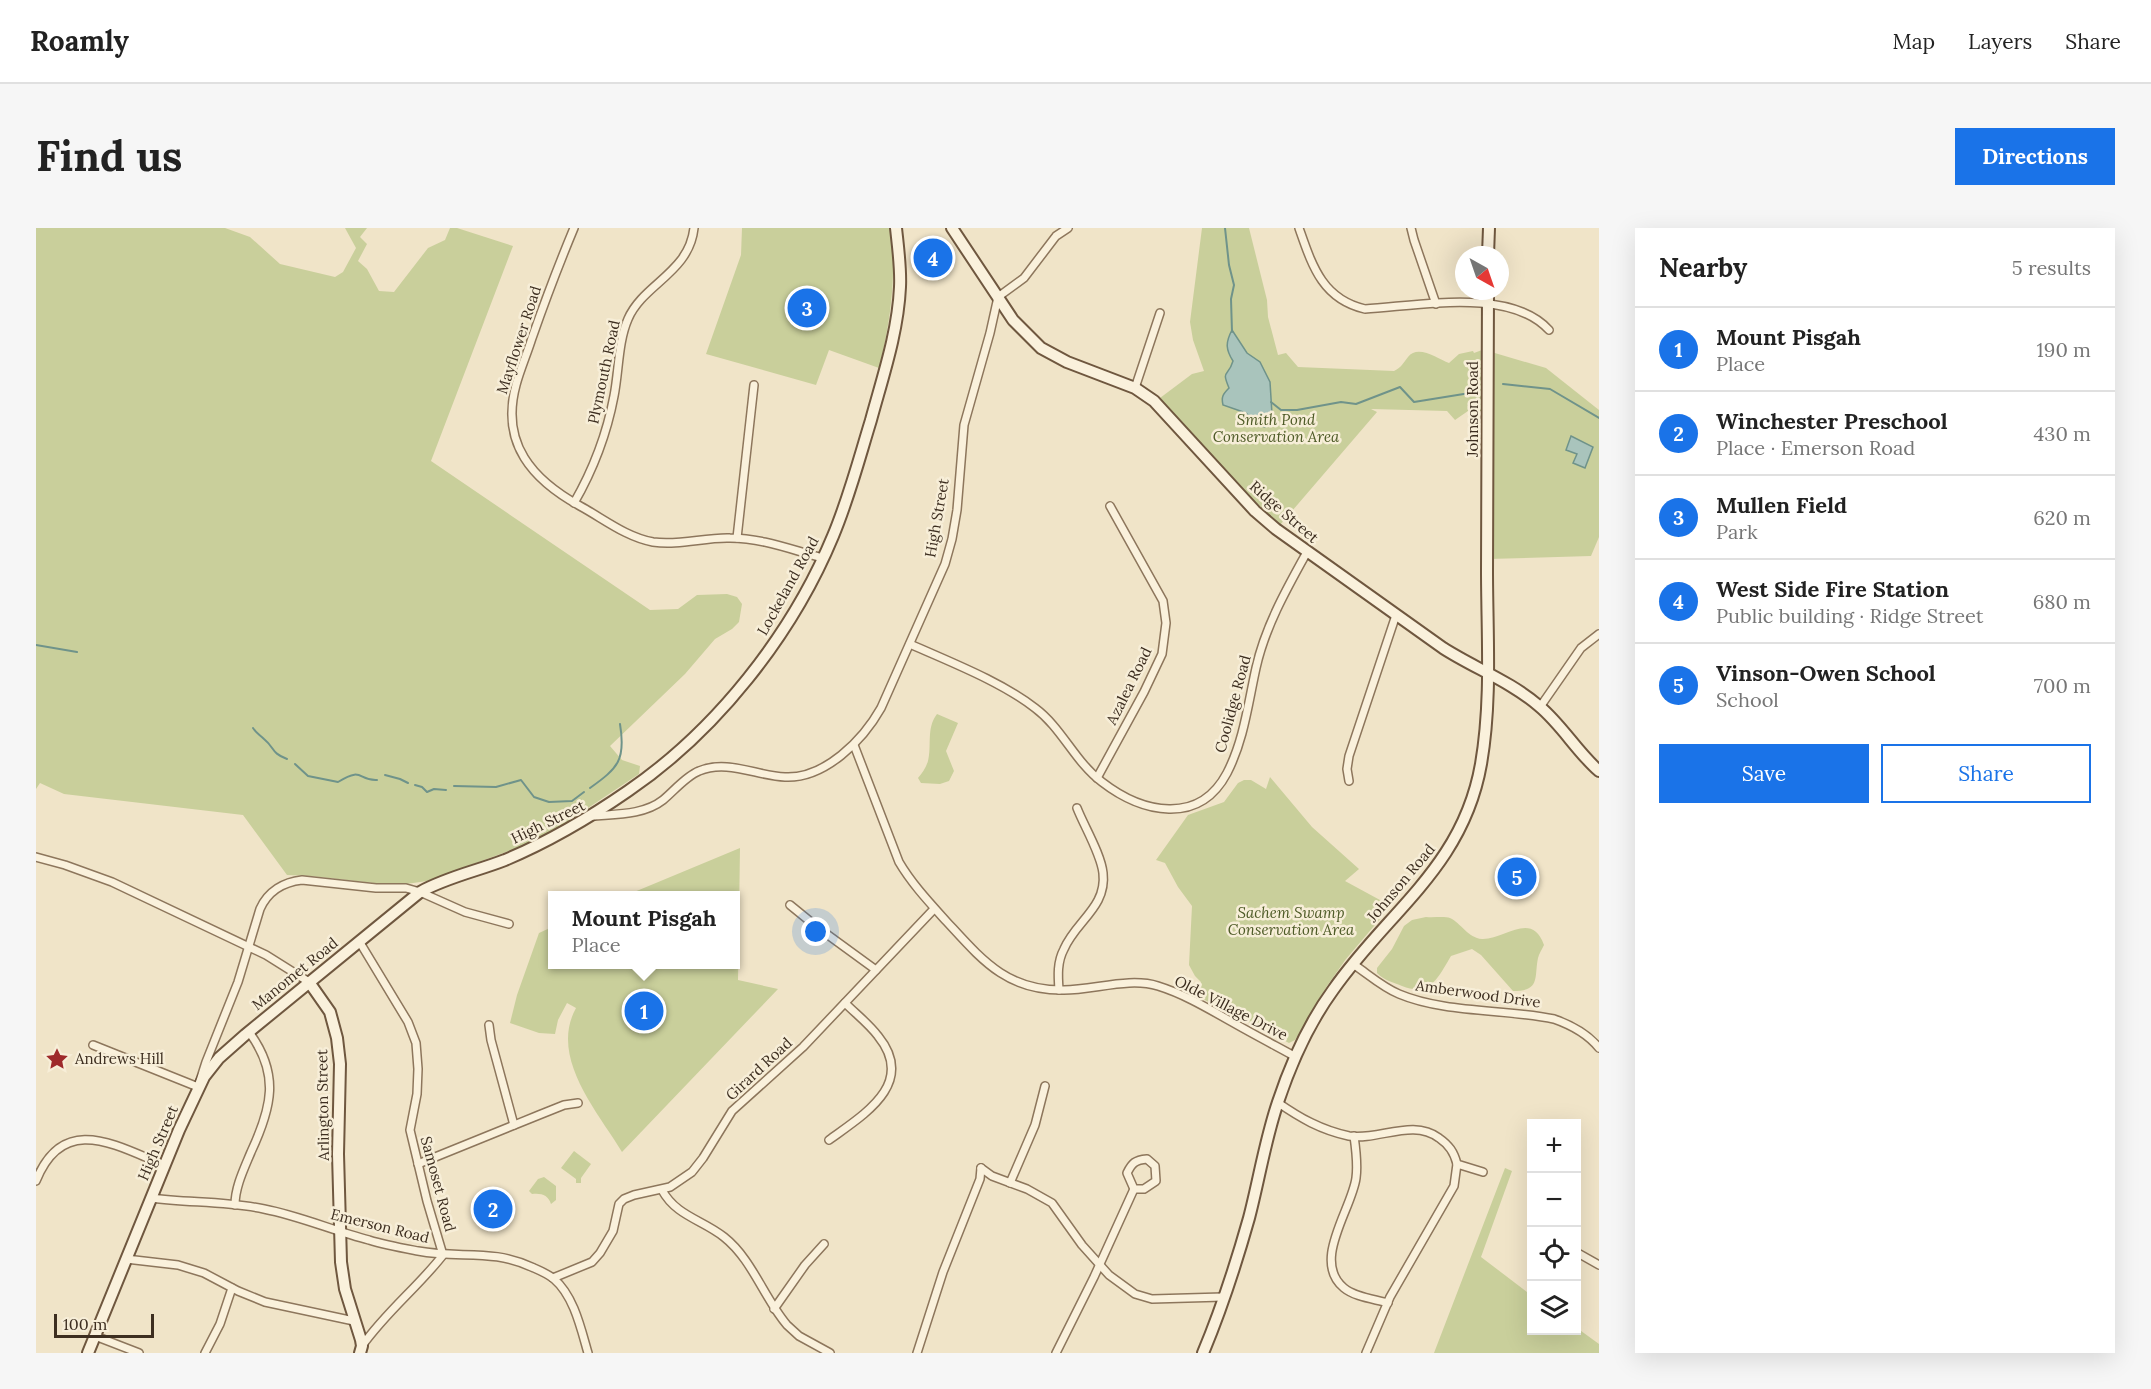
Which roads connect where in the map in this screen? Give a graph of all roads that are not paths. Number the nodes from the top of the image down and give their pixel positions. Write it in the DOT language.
graph roads {
  1 [pos="574,228"];
  2 [pos="694,228"];
  3 [pos="896,228"];
  4 [pos="952,228"];
  5 [pos="1068,228"];
  6 [pos="1299,228"];
  7 [pos="1412,228"];
  8 [pos="1488,228"];
  9 [pos="1488,246"];
  10 [pos="998,297"];
  11 [pos="1488,300"];
  12 [pos="1436,304"];
  13 [pos="1488,304"];
  14 [pos="1160,313"];
  15 [pos="1549,330"];
  16 [pos="754,385"];
  17 [pos="1135,388"];
  18 [pos="574,503"];
  19 [pos="1110,506"];
  20 [pos="737,538"];
  21 [pos="1307,552"];
  22 [pos="823,558"];
  23 [pos="1396,615"];
  24 [pos="1599,634"];
  25 [pos="910,644"];
  26 [pos="1487,673"];
  27 [pos="1540,707"];
  28 [pos="854,745"];
  29 [pos="1599,771"];
  30 [pos="1097,778"];
  31 [pos="1349,782"];
  32 [pos="1077,808"];
  33 [pos="590,816"];
  34 [pos="37,858"];
  35 [pos="420,892"];
  36 [pos="790,905"];
  37 [pos="934,909"];
  38 [pos="509,924"];
  39 [pos="359,941"];
  40 [pos="249,946"];
  41 [pos="1353,964"];
  42 [pos="876,970"];
  43 [pos="309,982"];
  44 [pos="1059,990"];
  45 [pos="845,1003"];
  46 [pos="489,1025"];
  47 [pos="249,1032"];
  48 [pos="93,1045"];
  49 [pos="1599,1048"];
  50 [pos="1296,1057"];
  51 [pos="1045,1086"];
  52 [pos="198,1087"];
  53 [pos="1277,1102"];
  54 [pos="578,1103"];
  55 [pos="514,1125"];
  56 [pos="1354,1136"];
  57 [pos="829,1140"];
  58 [pos="418,1164"];
  59 [pos="1457,1164"];
  60 [pos="164,1165"];
  61 [pos="1483,1172"];
  62 [pos="36,1181"];
  63 [pos="1010,1182"];
  64 [pos="1134,1189"];
  65 [pos="662,1190"];
  66 [pos="151,1198"];
  67 [pos="236,1205"];
  68 [pos="340,1231"];
  69 [pos="824,1244"];
  70 [pos="443,1255"];
  71 [pos="1581,1255"];
  72 [pos="126,1259"];
  73 [pos="1100,1263"];
  74 [pos="1599,1265"];
  75 [pos="553,1278"];
  76 [pos="232,1288"];
  77 [pos="1224,1297"];
  78 [pos="1388,1303"];
  79 [pos="774,1309"];
  80 [pos="354,1321"];
  81 [pos="95,1336"];
  82 [pos="361,1349"];
  83 [pos="88,1353"];
  84 [pos="139,1353"];
  85 [pos="205,1353"];
  86 [pos="588,1353"];
  87 [pos="830,1353"];
  88 [pos="917,1353"];
  89 [pos="1056,1353"];
  90 [pos="1203,1353"];
  91 [pos="1366,1353"];
  1 -- 18 [label="street, Mayflower Road"];
  2 -- 18 [label="street, Plymouth Road"];
  3 -- 22 [label="street, Lockeland Road"];
  4 -- 10 [label="street, Ridge Street"];
  5 -- 10 [label="street"];
  6 -- 12 [label="street"];
  7 -- 12 [label="street"];
  8 -- 9 [label="street"];
  10 -- 17 [label="street, Ridge Street"];
  10 -- 25 [label="street, High Street"];
  11 -- 13 [label="street, Johnson Road"];
  12 -- 13 [label="street"];
  13 -- 15 [label="street"];
  13 -- 26 [label="street, Johnson Road"];
  14 -- 17 [label="street"];
  16 -- 20 [label="street"];
  17 -- 21 [label="street, Ridge Street"];
  18 -- 20 [label="street, Mayflower Road"];
  19 -- 30 [label="street, Azalea Road"];
  20 -- 22 [label="street, Mayflower Road"];
  21 -- 23 [label="street, Ridge Street"];
  21 -- 30 [label="street, Coolidge Road"];
  22 -- 33 [label="street, Lockeland Road"];
  23 -- 26 [label="street, Ridge Street"];
  23 -- 31 [label="street"];
  24 -- 27 [label="street"];
  25 -- 28 [label="street, High Street"];
  25 -- 30 [label="street, Coolidge Road"];
  26 -- 27 [label="street, Ridge Street"];
  26 -- 41 [label="street, Johnson Road"];
  27 -- 29 [label="street, Ridge Street"];
  28 -- 33 [label="street, High Street"];
  28 -- 37 [label="street, Olde Village Drive"];
  32 -- 44 [label="street"];
  33 -- 35 [label="street, High Street"];
  34 -- 40 [label="street, Arlington Street"];
  35 -- 38 [label="street"];
  35 -- 39 [label="street, Manomet Road"];
  35 -- 40 [label="street, High Street"];
  36 -- 42 [label="street"];
  37 -- 42 [label="street, Girard Road"];
  37 -- 44 [label="street, Olde Village Drive"];
  39 -- 43 [label="street, Manomet Road"];
  39 -- 58 [label="street, Samoset Road"];
  40 -- 43 [label="street, Arlington Street"];
  40 -- 52 [label="street, High Street"];
  41 -- 49 [label="street, Amberwood Drive"];
  41 -- 50 [label="street, Johnson Road"];
  42 -- 45 [label="street, Girard Road"];
  43 -- 47 [label="street, Manomet Road"];
  43 -- 68 [label="street, Arlington Street"];
  44 -- 50 [label="street, Olde Village Drive"];
  45 -- 57 [label="street"];
  45 -- 65 [label="street, Girard Road"];
  46 -- 55 [label="street"];
  47 -- 52 [label="street, Manomet Road"];
  47 -- 67 [label="street"];
  48 -- 52 [label="street"];
  50 -- 53 [label="street, Johnson Road"];
  51 -- 63 [label="street"];
  52 -- 60 [label="street, High Street"];
  53 -- 56 [label="street"];
  53 -- 77 [label="street, Johnson Road"];
  54 -- 55 [label="street"];
  55 -- 58 [label="street"];
  56 -- 59 [label="street"];
  56 -- 78 [label="street"];
  58 -- 70 [label="street, Samoset Road"];
  59 -- 61 [label="street"];
  59 -- 78 [label="street"];
  60 -- 62 [label="street"];
  60 -- 66 [label="street, High Street"];
  63 -- 73 [label="street"];
  63 -- 88 [label="street"];
  64 -- 64 [label="street"];
  64 -- 73 [label="street"];
  65 -- 75 [label="street, Girard Road"];
  65 -- 79 [label="street"];
  66 -- 67 [label="street, Emerson Road"];
  66 -- 72 [label="street, High Street"];
  67 -- 68 [label="street, Emerson Road"];
  68 -- 70 [label="street, Emerson Road"];
  68 -- 80 [label="street, Arlington Street"];
  69 -- 79 [label="street"];
  70 -- 75 [label="street, Emerson Road"];
  70 -- 82 [label="street, Samoset Road"];
  71 -- 74 [label="street"];
  72 -- 76 [label="street"];
  72 -- 81 [label="street, High Street"];
  73 -- 77 [label="street"];
  73 -- 89 [label="street"];
  75 -- 86 [label="street, Emerson Road"];
  76 -- 80 [label="street"];
  76 -- 85 [label="street"];
  77 -- 90 [label="street, Johnson Road"];
  78 -- 91 [label="street"];
  79 -- 87 [label="street"];
  80 -- 82 [label="street, Arlington Street"];
  81 -- 83 [label="street, High Street"];
  81 -- 84 [label="street"];
}
